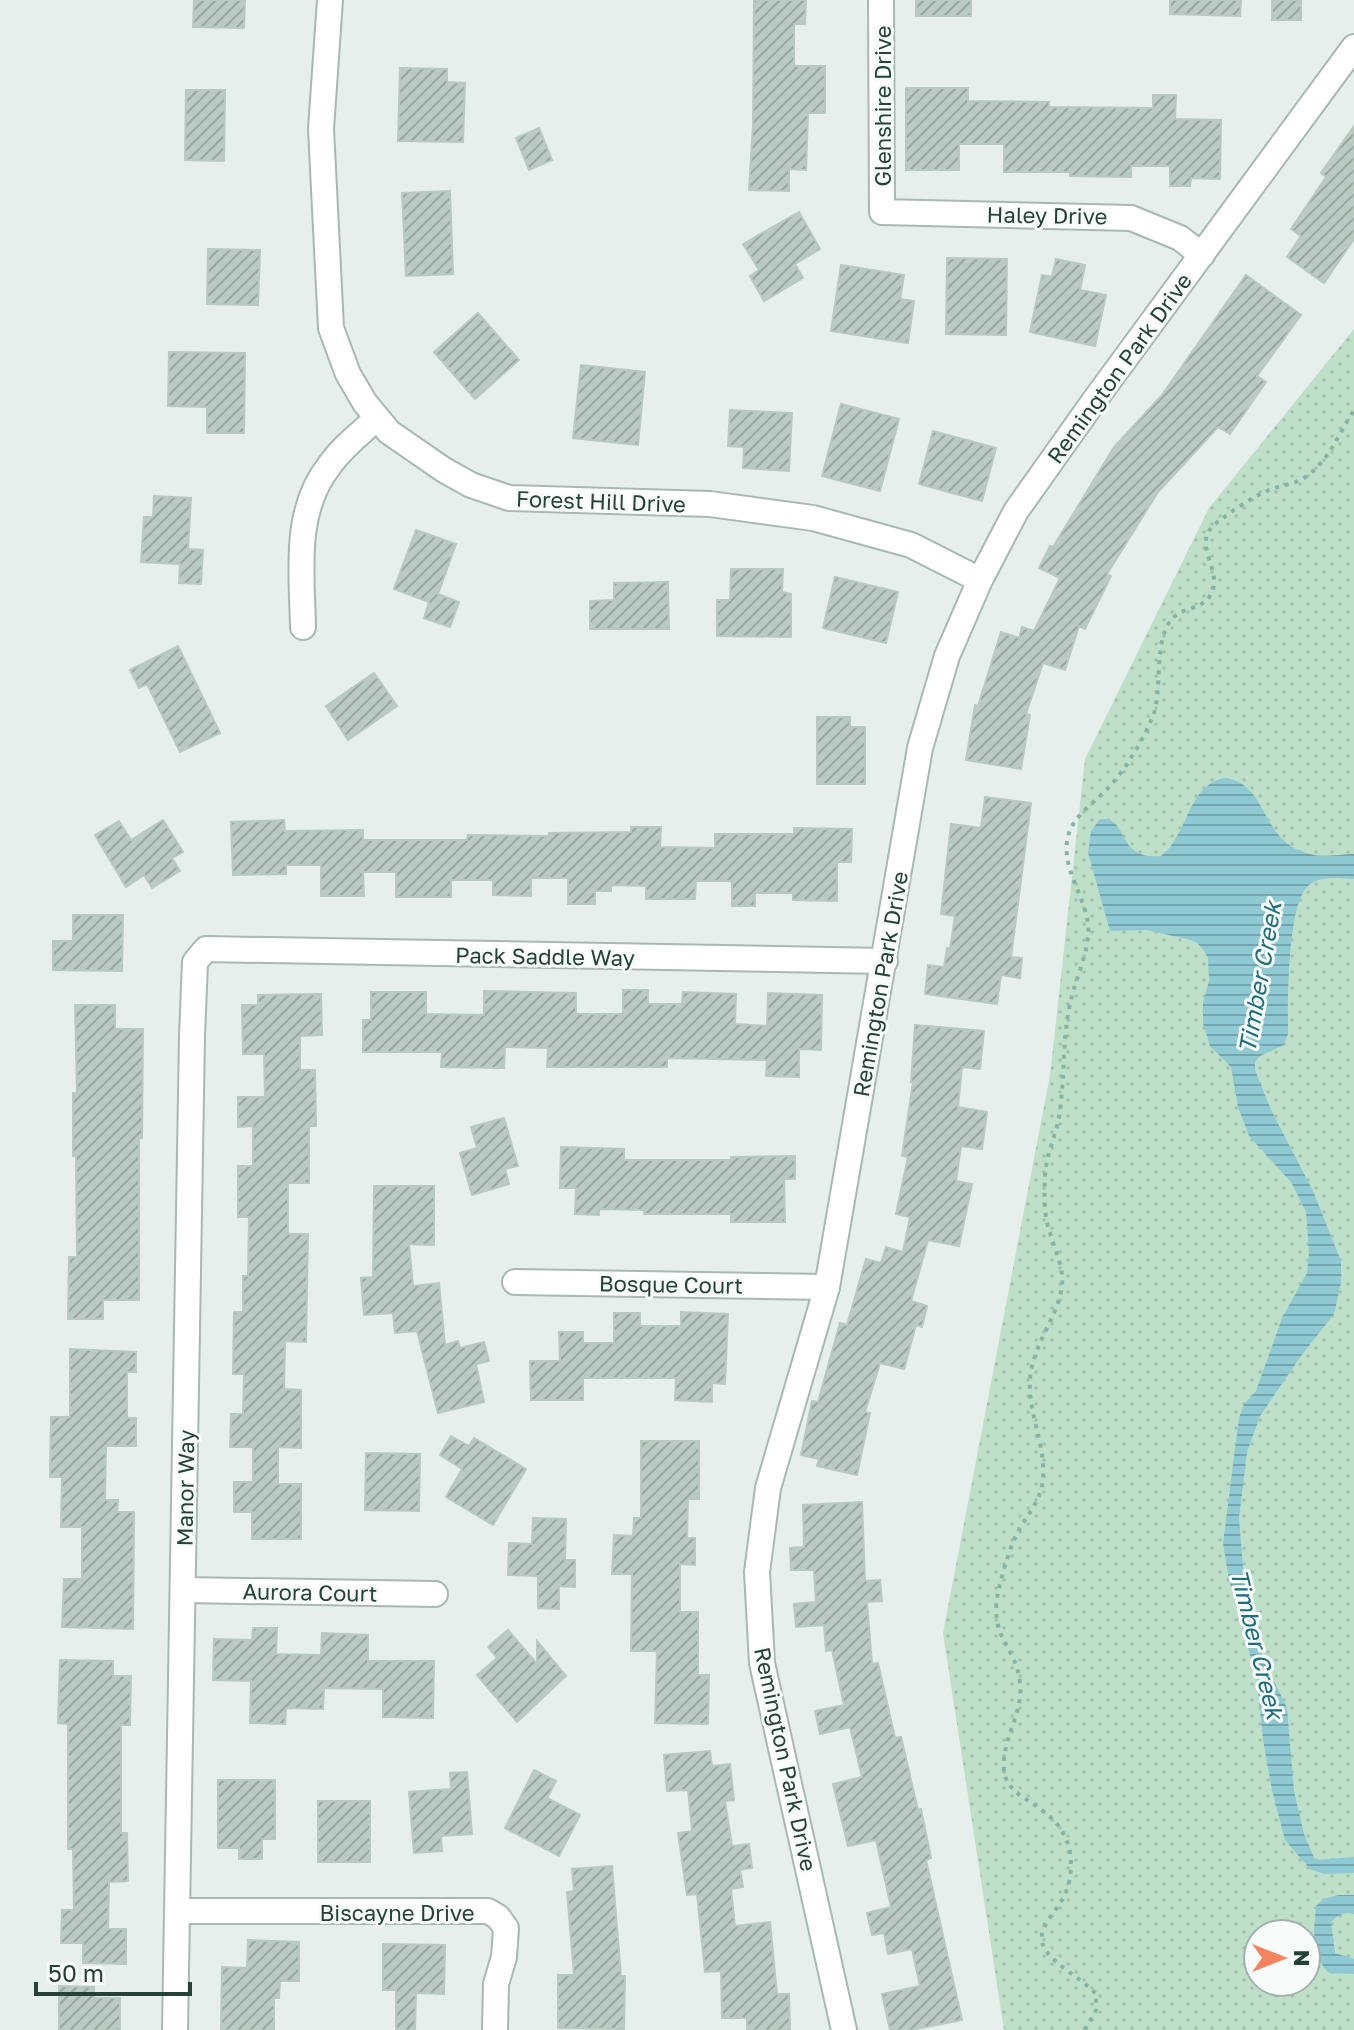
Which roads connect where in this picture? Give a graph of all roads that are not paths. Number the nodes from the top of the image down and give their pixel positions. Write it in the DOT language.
graph roads {
  1 [pos="330,0"];
  2 [pos="881,0"];
  3 [pos="1354,47"];
  4 [pos="882,212"];
  5 [pos="1202,255"];
  6 [pos="377,418"];
  7 [pos="980,580"];
  8 [pos="303,627"];
  9 [pos="206,949"];
  10 [pos="885,961"];
  11 [pos="515,1282"];
  12 [pos="827,1287"];
  13 [pos="184,1590"];
  14 [pos="435,1594"];
  15 [pos="178,1911"];
  16 [pos="175,2030"];
  17 [pos="495,2030"];
  18 [pos="844,2030"];
  1 -- 6 [label="street, Forest Hill Drive"];
  2 -- 4 [label="street, Glenshire Drive"];
  3 -- 5 [label="street, Remington Park Drive"];
  4 -- 5 [label="street, Haley Drive"];
  5 -- 7 [label="street, Remington Park Drive"];
  6 -- 7 [label="street, Forest Hill Drive"];
  6 -- 8 [label="street"];
  7 -- 10 [label="street, Remington Park Drive"];
  9 -- 10 [label="street, Pack Saddle Way"];
  9 -- 13 [label="street, Manor Way"];
  10 -- 12 [label="street, Remington Park Drive"];
  11 -- 12 [label="street, Bosque Court"];
  12 -- 18 [label="street, Remington Park Drive"];
  13 -- 14 [label="street, Aurora Court"];
  13 -- 15 [label="street, Manor Way"];
  15 -- 16 [label="street, Manor Way"];
  15 -- 17 [label="street, Biscayne Drive"];
}
